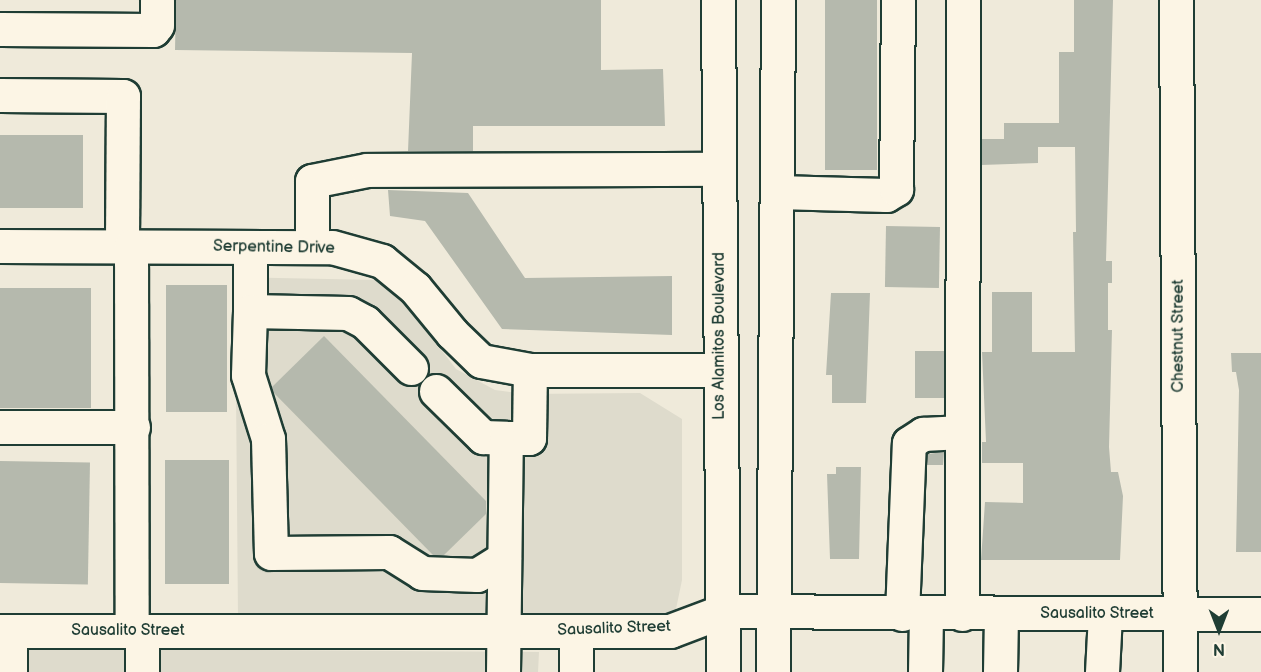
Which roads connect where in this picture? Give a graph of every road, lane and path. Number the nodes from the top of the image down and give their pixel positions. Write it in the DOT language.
graph roads {
  1 [pos="158,0"];
  2 [pos="718,0"];
  3 [pos="778,0"];
  4 [pos="898,0"];
  5 [pos="963,0"];
  6 [pos="1176,0"];
  7 [pos="0,29"];
  8 [pos="0,95"];
  9 [pos="719,169"];
  10 [pos="777,192"];
  11 [pos="0,246"];
  12 [pos="127,246"];
  13 [pos="250,247"];
  14 [pos="312,247"];
  15 [pos="250,311"];
  16 [pos="411,368"];
  17 [pos="530,370"];
  18 [pos="718,370"];
  19 [pos="436,392"];
  20 [pos="0,426"];
  21 [pos="133,427"];
  22 [pos="962,432"];
  23 [pos="506,438"];
  24 [pos="504,558"];
  25 [pos="723,611"];
  26 [pos="774,612"];
  27 [pos="914,614"];
  28 [pos="962,614"];
  29 [pos="1001,614"];
  30 [pos="1105,614"];
  31 [pos="1181,614"];
  32 [pos="1261,614"];
  33 [pos="5,631"];
  34 [pos="137,631"];
  35 [pos="504,631"];
  36 [pos="576,631"];
  37 [pos="10,672"];
  38 [pos="142,672"];
  39 [pos="503,672"];
  40 [pos="576,672"];
  41 [pos="723,672"];
  42 [pos="773,672"];
  43 [pos="925,672"];
  44 [pos="1000,672"];
  45 [pos="1102,672"];
  46 [pos="1180,672"];
  1 -- 7 [label="street"];
  2 -- 9 [label="street, Los Alamitos Boulevard"];
  3 -- 10 [label="street"];
  4 -- 10 [label="street"];
  5 -- 22 [label="street"];
  6 -- 31 [label="street, Chestnut Street"];
  8 -- 12 [label="street"];
  9 -- 14 [label="street"];
  9 -- 18 [label="street, Los Alamitos Boulevard"];
  10 -- 26 [label="street"];
  11 -- 12 [label="street, Serpentine Drive"];
  12 -- 13 [label="street, Serpentine Drive"];
  12 -- 21 [label="street"];
  13 -- 14 [label="street, Serpentine Drive"];
  13 -- 15 [label="street"];
  14 -- 17 [label="street, Serpentine Drive"];
  15 -- 16 [label="street"];
  15 -- 24 [label="street"];
  17 -- 18 [label="street, Serpentine Drive"];
  17 -- 23 [label="street"];
  18 -- 25 [label="street, Los Alamitos Boulevard"];
  19 -- 23 [label="street"];
  20 -- 21 [label="street"];
  21 -- 34 [label="street"];
  22 -- 27 [label="street"];
  22 -- 28 [label="street"];
  23 -- 24 [label="street"];
  24 -- 35 [label="street"];
  25 -- 26 [label="street, Sausalito Street"];
  25 -- 36 [label="street, Sausalito Street"];
  25 -- 41 [label="street, Los Alamitos Boulevard"];
  26 -- 27 [label="street, Sausalito Street"];
  26 -- 42 [label="street"];
  27 -- 28 [label="street, Sausalito Street"];
  27 -- 43 [label="street"];
  28 -- 29 [label="street, Sausalito Street"];
  29 -- 30 [label="street, Sausalito Street"];
  29 -- 44 [label="street"];
  30 -- 31 [label="street, Sausalito Street"];
  30 -- 45 [label="street"];
  31 -- 32 [label="street, Sausalito Street"];
  31 -- 46 [label="street, Chestnut Street"];
  33 -- 34 [label="street, Sausalito Street"];
  33 -- 37 [label="street"];
  34 -- 35 [label="street, Sausalito Street"];
  34 -- 38 [label="street"];
  35 -- 36 [label="street, Sausalito Street"];
  35 -- 39 [label="street"];
  36 -- 40 [label="street"];
}
